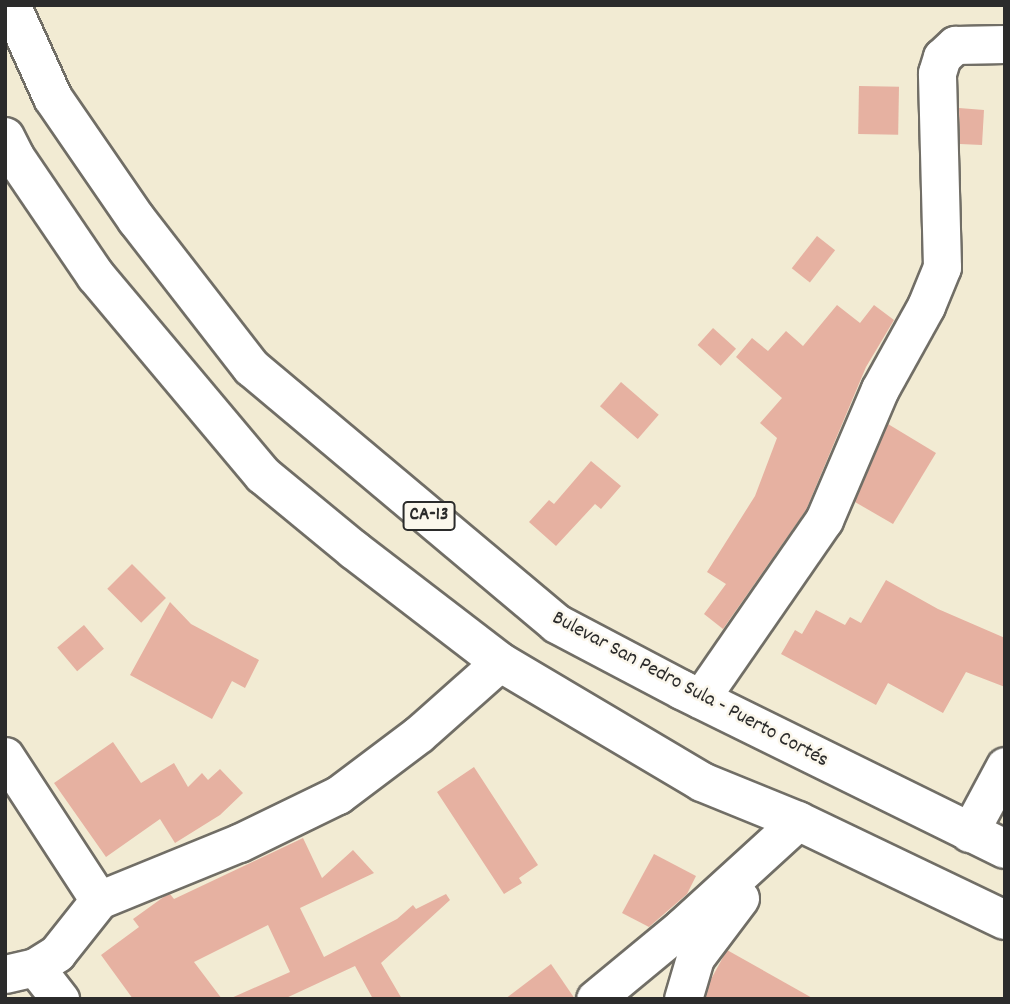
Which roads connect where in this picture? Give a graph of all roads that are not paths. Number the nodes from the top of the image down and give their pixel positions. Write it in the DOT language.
graph roads {
  1 [pos="11,5"];
  2 [pos="1005,44"];
  3 [pos="8,149"];
  4 [pos="500,662"];
  5 [pos="700,699"];
  6 [pos="5,756"];
  7 [pos="1005,766"];
  8 [pos="803,824"];
  9 [pos="969,833"];
  10 [pos="1005,849"];
  11 [pos="99,900"];
  12 [pos="1005,920"];
  13 [pos="20,971"];
  14 [pos="60,999"];
  15 [pos="595,999"];
  16 [pos="683,999"];
  1 -- 5 [label="highway, Bulevar San Pedro Sula - Puerto Cortés / CA-13"];
  2 -- 5 [label="street"];
  3 -- 4 [label="highway"];
  4 -- 8 [label="highway"];
  4 -- 11 [label="street"];
  5 -- 9 [label="highway, Bulevar San Pedro Sula - Puerto Cortés / CA-13"];
  6 -- 11 [label="street"];
  7 -- 9 [label="street"];
  8 -- 12 [label="highway"];
  8 -- 15 [label="street"];
  8 -- 16 [label="street"];
  9 -- 10 [label="highway, Bulevar San Pedro Sula - Puerto Cortés / CA-13"];
  11 -- 13 [label="street"];
  13 -- 14 [label="street"];
}
